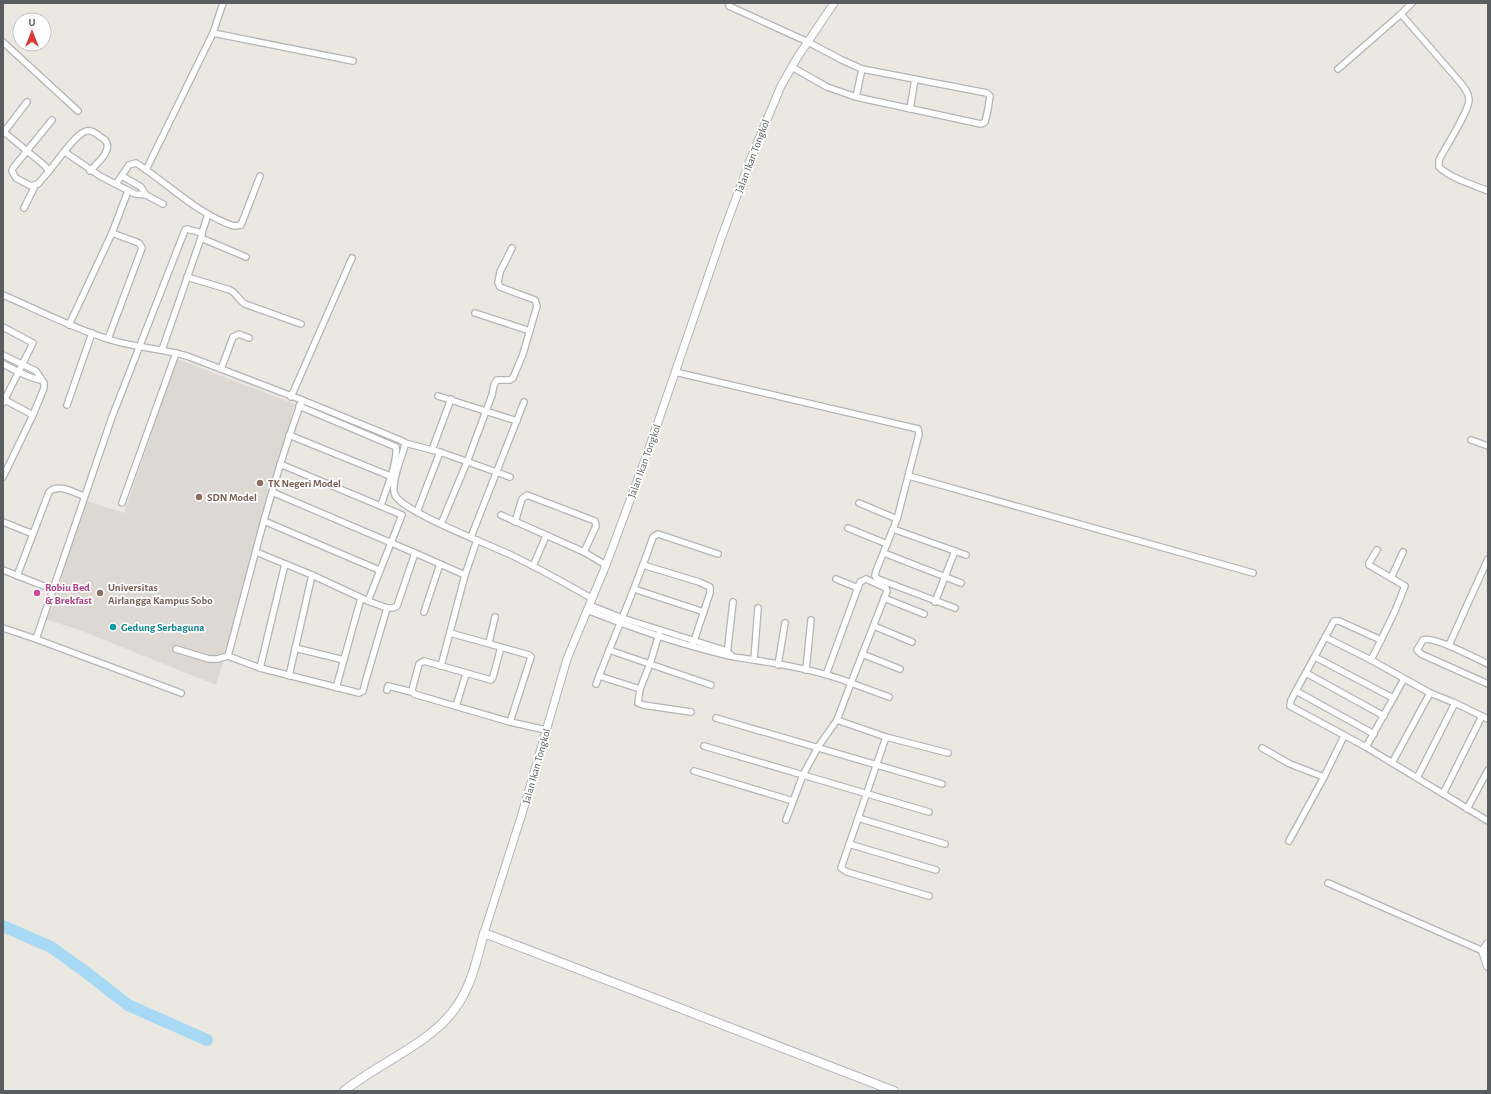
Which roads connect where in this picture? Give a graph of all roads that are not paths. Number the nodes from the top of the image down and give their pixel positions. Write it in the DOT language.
graph roads {
  1 [pos="223,3"];
  2 [pos="834,3"];
  3 [pos="1412,3"];
  4 [pos="728,6"];
  5 [pos="1401,14"];
  6 [pos="213,33"];
  7 [pos="3,42"];
  8 [pos="808,42"];
  9 [pos="353,61"];
  10 [pos="792,67"];
  11 [pos="862,69"];
  12 [pos="1338,69"];
  13 [pos="915,79"];
  14 [pos="856,97"];
  15 [pos="27,102"];
  16 [pos="910,109"];
  17 [pos="78,111"];
  18 [pos="52,120"];
  19 [pos="4,132"];
  20 [pos="27,150"];
  21 [pos="65,152"];
  22 [pos="146,170"];
  23 [pos="49,171"];
  24 [pos="90,171"];
  25 [pos="122,176"];
  26 [pos="260,176"];
  27 [pos="116,184"];
  28 [pos="35,186"];
  29 [pos="128,191"];
  30 [pos="1488,191"];
  31 [pos="146,195"];
  32 [pos="163,204"];
  33 [pos="24,208"];
  34 [pos="208,214"];
  35 [pos="112,233"];
  36 [pos="202,236"];
  37 [pos="512,248"];
  38 [pos="246,257"];
  39 [pos="352,258"];
  40 [pos="187,277"];
  41 [pos="3,295"];
  42 [pos="475,313"];
  43 [pos="301,324"];
  44 [pos="70,325"];
  45 [pos="3,327"];
  46 [pos="530,331"];
  47 [pos="92,333"];
  48 [pos="249,338"];
  49 [pos="108,339"];
  50 [pos="138,347"];
  51 [pos="162,350"];
  52 [pos="176,353"];
  53 [pos="3,355"];
  54 [pos="3,364"];
  55 [pos="24,364"];
  56 [pos="221,369"];
  57 [pos="20,372"];
  58 [pos="675,372"];
  59 [pos="40,380"];
  60 [pos="291,396"];
  61 [pos="438,396"];
  62 [pos="451,399"];
  63 [pos="302,400"];
  64 [pos="3,401"];
  65 [pos="524,402"];
  66 [pos="67,405"];
  67 [pos="299,406"];
  68 [pos="486,411"];
  69 [pos="33,415"];
  70 [pos="517,421"];
  71 [pos="289,435"];
  72 [pos="1471,440"];
  73 [pos="405,443"];
  74 [pos="1488,446"];
  75 [pos="432,450"];
  76 [pos="440,452"];
  77 [pos="467,462"];
  78 [pos="280,464"];
  79 [pos="496,472"];
  80 [pos="390,476"];
  81 [pos="909,476"];
  82 [pos="3,477"];
  83 [pos="510,477"];
  84 [pos="272,492"];
  85 [pos="84,496"];
  86 [pos="122,503"];
  87 [pos="859,503"];
  88 [pos="381,505"];
  89 [pos="417,512"];
  90 [pos="501,515"];
  91 [pos="897,519"];
  92 [pos="264,521"];
  93 [pos="3,522"];
  94 [pos="514,522"];
  95 [pos="441,524"];
  96 [pos="848,528"];
  97 [pos="893,529"];
  98 [pos="34,534"];
  99 [pos="546,536"];
  100 [pos="471,537"];
  101 [pos="477,540"];
  102 [pos="391,542"];
  103 [pos="888,544"];
  104 [pos="1377,550"];
  105 [pos="954,551"];
  106 [pos="256,552"];
  107 [pos="584,552"];
  108 [pos="1403,552"];
  109 [pos="415,553"];
  110 [pos="884,553"];
  111 [pos="718,554"];
  112 [pos="966,555"];
  113 [pos="1488,559"];
  114 [pos="285,564"];
  115 [pos="440,564"];
  116 [pos="606,565"];
  117 [pos="643,565"];
  118 [pos="533,566"];
  119 [pos="3,570"];
  120 [pos="380,570"];
  121 [pos="1253,573"];
  122 [pos="312,575"];
  123 [pos="465,575"];
  124 [pos="17,576"];
  125 [pos="946,576"];
  126 [pos="1391,578"];
  127 [pos="836,579"];
  128 [pos="961,582"];
  129 [pos="858,588"];
  130 [pos="634,589"];
  131 [pos="54,590"];
  132 [pos="360,598"];
  133 [pos="884,598"];
  134 [pos="368,601"];
  135 [pos="733,602"];
  136 [pos="935,602"];
  137 [pos="589,604"];
  138 [pos="387,608"];
  139 [pos="758,608"];
  140 [pos="955,608"];
  141 [pos="424,612"];
  142 [pos="704,612"];
  143 [pos="924,614"];
  144 [pos="495,616"];
  145 [pos="621,620"];
  146 [pos="811,620"];
  147 [pos="785,623"];
  148 [pos="874,626"];
  149 [pos="3,628"];
  150 [pos="659,632"];
  151 [pos="450,633"];
  152 [pos="1325,636"];
  153 [pos="36,638"];
  154 [pos="1381,640"];
  155 [pos="912,642"];
  156 [pos="489,643"];
  157 [pos="693,643"];
  158 [pos="1448,645"];
  159 [pos="501,647"];
  160 [pos="295,648"];
  161 [pos="176,649"];
  162 [pos="609,650"];
  163 [pos="862,654"];
  164 [pos="730,655"];
  165 [pos="228,656"];
  166 [pos="1316,657"];
  167 [pos="344,660"];
  168 [pos="754,660"];
  169 [pos="1371,660"];
  170 [pos="650,664"];
  171 [pos="1488,664"];
  172 [pos="778,665"];
  173 [pos="441,666"];
  174 [pos="260,668"];
  175 [pos="900,669"];
  176 [pos="806,670"];
  177 [pos="1306,673"];
  178 [pos="466,674"];
  179 [pos="826,675"];
  180 [pos="289,676"];
  181 [pos="599,676"];
  182 [pos="1404,679"];
  183 [pos="852,683"];
  184 [pos="596,684"];
  185 [pos="1488,684"];
  186 [pos="711,685"];
  187 [pos="336,688"];
  188 [pos="640,689"];
  189 [pos="387,690"];
  190 [pos="1296,691"];
  191 [pos="412,692"];
  192 [pos="181,693"];
  193 [pos="1430,693"];
  194 [pos="889,697"];
  195 [pos="1393,698"];
  196 [pos="1455,703"];
  197 [pos="456,706"];
  198 [pos="691,712"];
  199 [pos="1384,716"];
  200 [pos="1482,716"];
  201 [pos="716,718"];
  202 [pos="1488,719"];
  203 [pos="836,720"];
  204 [pos="510,722"];
  205 [pos="546,730"];
  206 [pos="1374,734"];
  207 [pos="886,736"];
  208 [pos="1344,736"];
  209 [pos="704,746"];
  210 [pos="818,747"];
  211 [pos="1366,747"];
  212 [pos="1262,748"];
  213 [pos="948,753"];
  214 [pos="1392,763"];
  215 [pos="876,765"];
  216 [pos="1488,770"];
  217 [pos="694,771"];
  218 [pos="804,775"];
  219 [pos="1324,777"];
  220 [pos="1417,778"];
  221 [pos="942,784"];
  222 [pos="867,793"];
  223 [pos="1444,794"];
  224 [pos="793,801"];
  225 [pos="1467,809"];
  226 [pos="929,812"];
  227 [pos="858,818"];
  228 [pos="786,820"];
  229 [pos="1488,821"];
  230 [pos="1289,841"];
  231 [pos="849,844"];
  232 [pos="945,844"];
  233 [pos="936,870"];
  234 [pos="1328,883"];
  235 [pos="929,896"];
  236 [pos="484,933"];
  237 [pos="1488,944"];
  238 [pos="1483,951"];
  239 [pos="1488,966"];
  240 [pos="344,1091"];
  241 [pos="894,1091"];
  1 -- 6 [label="street"];
  2 -- 8 [label="street, Jalan Ikan Tongkol"];
  3 -- 5 [label="street"];
  4 -- 8 [label="street"];
  5 -- 12 [label="street"];
  5 -- 30 [label="street"];
  6 -- 9 [label="street"];
  6 -- 22 [label="street"];
  7 -- 17 [label="street"];
  8 -- 10 [label="street, Jalan Ikan Tongkol"];
  8 -- 11 [label="street"];
  10 -- 14 [label="street"];
  10 -- 58 [label="street, Jalan Ikan Tongkol"];
  11 -- 13 [label="street"];
  11 -- 14 [label="street"];
  13 -- 16 [label="street"];
  13 -- 16 [label="street"];
  14 -- 16 [label="street"];
  15 -- 19 [label="street"];
  18 -- 20 [label="street"];
  19 -- 20 [label="street"];
  20 -- 23 [label="street"];
  20 -- 28 [label="street"];
  21 -- 23 [label="street"];
  21 -- 24 [label="street"];
  21 -- 24 [label="street"];
  22 -- 25 [label="street"];
  22 -- 34 [label="street"];
  23 -- 28 [label="street"];
  24 -- 27 [label="street"];
  25 -- 27 [label="street"];
  25 -- 31 [label="street"];
  26 -- 34 [label="street"];
  27 -- 29 [label="street"];
  28 -- 33 [label="street"];
  29 -- 31 [label="street"];
  29 -- 35 [label="street"];
  31 -- 32 [label="street"];
  34 -- 36 [label="street"];
  35 -- 44 [label="street"];
  35 -- 49 [label="street"];
  36 -- 38 [label="street"];
  36 -- 40 [label="street"];
  36 -- 50 [label="street"];
  37 -- 46 [label="street"];
  39 -- 60 [label="street"];
  40 -- 43 [label="street"];
  40 -- 51 [label="street"];
  41 -- 44 [label="street"];
  42 -- 46 [label="street"];
  44 -- 47 [label="street"];
  45 -- 55 [label="street"];
  46 -- 68 [label="street"];
  47 -- 49 [label="street"];
  47 -- 66 [label="street"];
  48 -- 56 [label="street"];
  49 -- 50 [label="street"];
  50 -- 51 [label="street"];
  50 -- 85 [label="street"];
  51 -- 52 [label="street"];
  52 -- 56 [label="street"];
  52 -- 86 [label="street"];
  53 -- 55 [label="street"];
  54 -- 57 [label="street"];
  55 -- 57 [label="street"];
  55 -- 59 [label="street"];
  56 -- 60 [label="street"];
  57 -- 59 [label="street"];
  57 -- 64 [label="street"];
  58 -- 81 [label="street"];
  58 -- 116 [label="street, Jalan Ikan Tongkol"];
  59 -- 69 [label="street"];
  60 -- 63 [label="street"];
  61 -- 62 [label="street"];
  62 -- 68 [label="street"];
  62 -- 75 [label="street"];
  63 -- 67 [label="street"];
  63 -- 73 [label="street"];
  64 -- 69 [label="street"];
  65 -- 70 [label="street"];
  67 -- 71 [label="street"];
  67 -- 80 [label="street"];
  68 -- 70 [label="street"];
  68 -- 77 [label="street"];
  69 -- 82 [label="street"];
  70 -- 79 [label="street"];
  71 -- 78 [label="street"];
  71 -- 80 [label="street"];
  72 -- 74 [label="street"];
  73 -- 75 [label="street"];
  73 -- 89 [label="street"];
  75 -- 76 [label="street"];
  76 -- 77 [label="street"];
  76 -- 89 [label="street"];
  77 -- 79 [label="street"];
  77 -- 95 [label="street"];
  78 -- 84 [label="street"];
  78 -- 88 [label="street"];
  79 -- 83 [label="street"];
  79 -- 100 [label="street"];
  80 -- 88 [label="street"];
  81 -- 91 [label="street"];
  81 -- 121 [label="street"];
  84 -- 92 [label="street"];
  84 -- 102 [label="street"];
  85 -- 98 [label="street"];
  85 -- 131 [label="street"];
  87 -- 91 [label="street"];
  88 -- 102 [label="street"];
  89 -- 95 [label="street"];
  90 -- 94 [label="street"];
  91 -- 97 [label="street"];
  92 -- 106 [label="street"];
  92 -- 120 [label="street"];
  93 -- 98 [label="street"];
  94 -- 99 [label="street"];
  94 -- 107 [label="street"];
  95 -- 100 [label="street"];
  96 -- 103 [label="street"];
  97 -- 103 [label="street"];
  97 -- 105 [label="street"];
  98 -- 124 [label="street"];
  99 -- 107 [label="street"];
  99 -- 118 [label="street"];
  100 -- 101 [label="street"];
  101 -- 118 [label="street"];
  101 -- 123 [label="street"];
  102 -- 109 [label="street"];
  102 -- 120 [label="street"];
  103 -- 110 [label="street"];
  104 -- 126 [label="street"];
  105 -- 112 [label="street"];
  105 -- 125 [label="street"];
  106 -- 114 [label="street"];
  106 -- 165 [label="street"];
  107 -- 116 [label="street"];
  108 -- 126 [label="street"];
  109 -- 115 [label="street"];
  109 -- 138 [label="street"];
  110 -- 125 [label="street"];
  110 -- 136 [label="street"];
  111 -- 117 [label="street"];
  113 -- 158 [label="street"];
  114 -- 122 [label="street"];
  114 -- 174 [label="street"];
  115 -- 123 [label="street"];
  115 -- 141 [label="street"];
  116 -- 137 [label="street, Jalan Ikan Tongkol"];
  117 -- 130 [label="street"];
  117 -- 142 [label="street"];
  118 -- 137 [label="street"];
  119 -- 124 [label="street"];
  120 -- 134 [label="street"];
  122 -- 132 [label="street"];
  122 -- 160 [label="street"];
  123 -- 151 [label="street"];
  124 -- 131 [label="street"];
  125 -- 128 [label="street"];
  125 -- 136 [label="street"];
  126 -- 154 [label="street"];
  127 -- 129 [label="street"];
  129 -- 133 [label="street"];
  129 -- 179 [label="street"];
  130 -- 142 [label="street"];
  130 -- 145 [label="street"];
  131 -- 153 [label="street"];
  132 -- 134 [label="street"];
  132 -- 167 [label="street"];
  133 -- 143 [label="street"];
  133 -- 148 [label="street"];
  134 -- 138 [label="street"];
  135 -- 164 [label="street"];
  136 -- 140 [label="street"];
  137 -- 145 [label="street"];
  137 -- 205 [label="street, Jalan Ikan Tongkol"];
  138 -- 187 [label="street"];
  139 -- 168 [label="street"];
  142 -- 157 [label="street"];
  144 -- 156 [label="street"];
  145 -- 150 [label="street"];
  145 -- 162 [label="street"];
  146 -- 176 [label="street"];
  147 -- 172 [label="street"];
  148 -- 155 [label="street"];
  148 -- 163 [label="street"];
  149 -- 153 [label="street"];
  150 -- 157 [label="street"];
  150 -- 170 [label="street"];
  151 -- 156 [label="street"];
  151 -- 173 [label="street"];
  152 -- 154 [label="street"];
  152 -- 166 [label="street"];
  152 -- 169 [label="street"];
  153 -- 192 [label="street"];
  154 -- 169 [label="street"];
  156 -- 159 [label="street"];
  157 -- 164 [label="street"];
  158 -- 171 [label="street"];
  158 -- 185 [label="street"];
  159 -- 178 [label="street"];
  159 -- 204 [label="street"];
  160 -- 167 [label="street"];
  160 -- 180 [label="street"];
  161 -- 165 [label="street"];
  162 -- 170 [label="street"];
  162 -- 181 [label="street"];
  163 -- 175 [label="street"];
  163 -- 183 [label="street"];
  164 -- 168 [label="street"];
  165 -- 174 [label="street"];
  166 -- 177 [label="street"];
  166 -- 195 [label="street"];
  167 -- 187 [label="street"];
  168 -- 172 [label="street"];
  169 -- 182 [label="street"];
  170 -- 186 [label="street"];
  170 -- 188 [label="street"];
  172 -- 176 [label="street"];
  173 -- 178 [label="street"];
  173 -- 191 [label="street"];
  174 -- 180 [label="street"];
  176 -- 179 [label="street"];
  177 -- 190 [label="street"];
  177 -- 199 [label="street"];
  178 -- 197 [label="street"];
  179 -- 183 [label="street"];
  180 -- 187 [label="street"];
  181 -- 184 [label="street"];
  181 -- 188 [label="street"];
  182 -- 193 [label="street"];
  182 -- 195 [label="street"];
  183 -- 194 [label="street"];
  183 -- 203 [label="street"];
  188 -- 198 [label="street"];
  189 -- 191 [label="street"];
  190 -- 206 [label="street"];
  190 -- 208 [label="street"];
  191 -- 197 [label="street"];
  193 -- 196 [label="street"];
  193 -- 214 [label="street"];
  195 -- 199 [label="street"];
  196 -- 200 [label="street"];
  196 -- 220 [label="street"];
  197 -- 204 [label="street"];
  199 -- 206 [label="street"];
  200 -- 202 [label="street"];
  200 -- 223 [label="street"];
  201 -- 210 [label="street"];
  203 -- 207 [label="street"];
  203 -- 210 [label="street"];
  204 -- 205 [label="street"];
  205 -- 236 [label="street, Jalan Ikan Tongkol"];
  206 -- 211 [label="street"];
  207 -- 213 [label="street"];
  207 -- 215 [label="street"];
  208 -- 211 [label="street"];
  208 -- 219 [label="street"];
  209 -- 218 [label="street"];
  210 -- 215 [label="street"];
  210 -- 218 [label="street"];
  211 -- 214 [label="street"];
  212 -- 219 [label="street"];
  214 -- 220 [label="street"];
  215 -- 221 [label="street"];
  215 -- 222 [label="street"];
  216 -- 225 [label="street"];
  217 -- 224 [label="street"];
  218 -- 222 [label="street"];
  218 -- 224 [label="street"];
  219 -- 230 [label="street"];
  220 -- 223 [label="street"];
  222 -- 226 [label="street"];
  222 -- 227 [label="street"];
  223 -- 225 [label="street"];
  224 -- 228 [label="street"];
  225 -- 229 [label="street"];
  227 -- 231 [label="street"];
  227 -- 232 [label="street"];
  231 -- 233 [label="street"];
  231 -- 235 [label="street"];
  234 -- 238 [label="street"];
  236 -- 240 [label="main road"];
  236 -- 241 [label="main road"];
  237 -- 238 [label="main road"];
  238 -- 239 [label="main road"];
}
